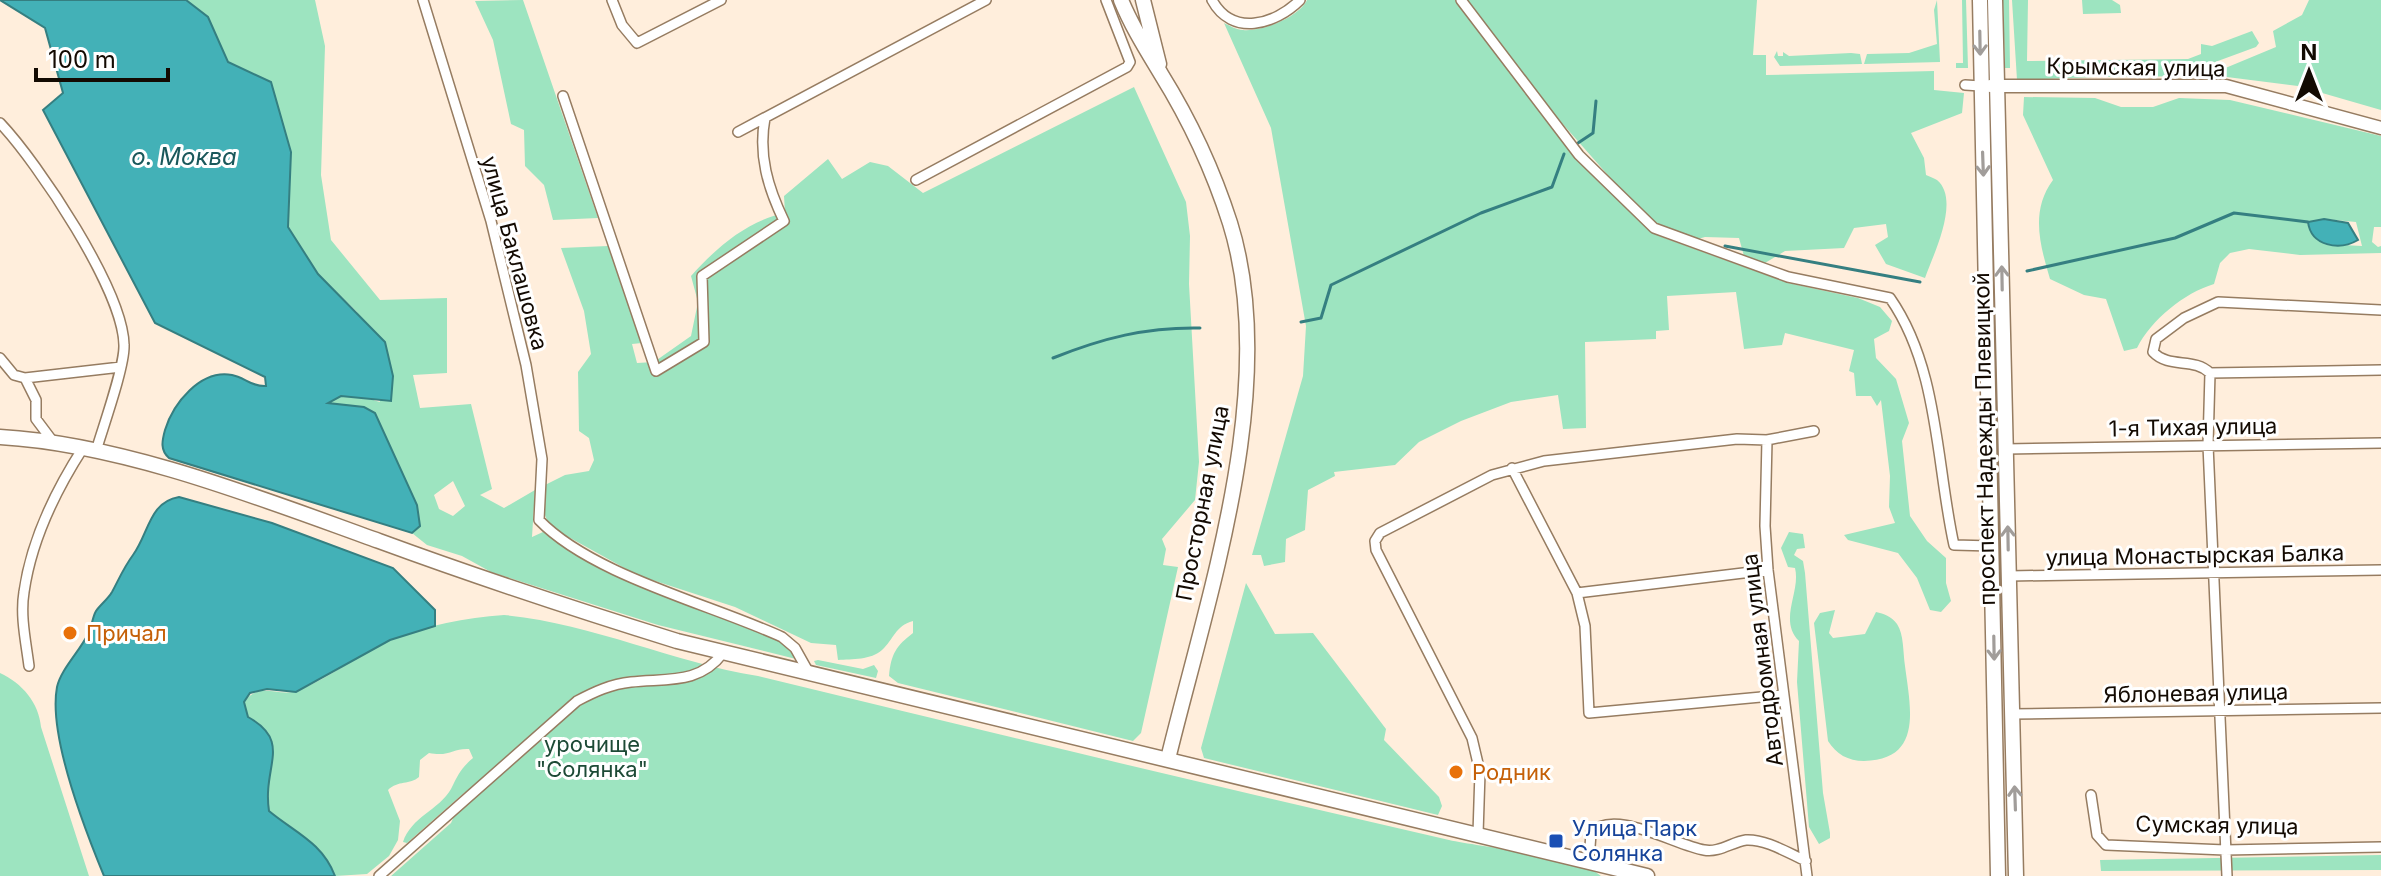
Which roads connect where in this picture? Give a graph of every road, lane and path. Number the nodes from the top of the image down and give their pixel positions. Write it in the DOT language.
graph roads {
  1 [pos="423,0"];
  2 [pos="612,0"];
  3 [pos="721,0"];
  4 [pos="986,0"];
  5 [pos="1106,0"];
  6 [pos="1121,0"];
  7 [pos="1143,0"];
  8 [pos="1212,0"];
  9 [pos="1300,0"];
  10 [pos="1461,0"];
  11 [pos="1980,0"];
  12 [pos="1995,0"];
  13 [pos="1148,22"];
  14 [pos="1133,29"];
  15 [pos="1162,75"];
  16 [pos="1965,85"];
  17 [pos="1997,85"];
  18 [pos="1981,86"];
  19 [pos="563,96"];
  20 [pos="765,118"];
  21 [pos="0,123"];
  22 [pos="2381,128"];
  23 [pos="738,132"];
  24 [pos="916,180"];
  25 [pos="2381,310"];
  26 [pos="0,358"];
  27 [pos="121,367"];
  28 [pos="2381,370"];
  29 [pos="2210,373"];
  30 [pos="25,378"];
  31 [pos="1814,431"];
  32 [pos="0,437"];
  33 [pos="1767,440"];
  34 [pos="54,443"];
  35 [pos="2381,443"];
  36 [pos="2208,445"];
  37 [pos="2006,449"];
  38 [pos="89,450"];
  39 [pos="1512,468"];
  40 [pos="1992,546"];
  41 [pos="1768,570"];
  42 [pos="2381,570"];
  43 [pos="2214,573"];
  44 [pos="2009,576"];
  45 [pos="1577,593"];
  46 [pos="723,653"];
  47 [pos="29,666"];
  48 [pos="809,673"];
  49 [pos="1783,695"];
  50 [pos="2381,708"];
  51 [pos="2219,711"];
  52 [pos="2012,714"];
  53 [pos="1168,759"];
  54 [pos="2091,795"];
  55 [pos="1474,833"];
  56 [pos="2381,847"];
  57 [pos="2225,850"];
  58 [pos="1589,861"];
  59 [pos="1806,861"];
  60 [pos="1612,872"];
  61 [pos="379,876"];
  62 [pos="1647,876"];
  63 [pos="1807,876"];
  64 [pos="1998,876"];
  65 [pos="2016,876"];
  66 [pos="2227,876"];
  1 -- 48 [label="street, улица Баклашовка"];
  2 -- 3 [label="street"];
  4 -- 20 [label="street"];
  5 -- 24 [label="street"];
  6 -- 14 [label="main road, Просторная улица"];
  7 -- 13 [label="main road, Просторная улица"];
  8 -- 9 [label="street"];
  10 -- 40 [label="street"];
  11 -- 18 [label="main road, проспект Надежды Плевицкой, one-way"];
  12 -- 17 [label="main road, проспект Надежды Плевицкой"];
  13 -- 14 [label="main road"];
  13 -- 15 [label="main road, Просторная улица"];
  14 -- 15 [label="main road, Просторная улица"];
  15 -- 53 [label="main road, Просторная улица"];
  16 -- 18 [label="street"];
  17 -- 18 [label="street, Крымская улица"];
  17 -- 22 [label="street, Крымская улица"];
  37 -- 17 [label="main road, проспект Надежды Плевицкой, one-way"];
  18 -- 40 [label="main road, проспект Надежды Плевицкой, one-way"];
  19 -- 20 [label="street"];
  20 -- 23 [label="street"];
  21 -- 27 [label="street"];
  25 -- 29 [label="street"];
  26 -- 30 [label="street"];
  27 -- 30 [label="street"];
  27 -- 38 [label="street"];
  28 -- 29 [label="street"];
  29 -- 36 [label="street"];
  30 -- 34 [label="street"];
  31 -- 33 [label="street"];
  32 -- 34 [label="main road"];
  33 -- 39 [label="street"];
  33 -- 41 [label="street, Автодромная улица"];
  34 -- 38 [label="main road"];
  35 -- 36 [label="street, 1-я Тихая улица"];
  36 -- 37 [label="street, 1-я Тихая улица"];
  36 -- 43 [label="street"];
  44 -- 37 [label="main road, проспект Надежды Плевицкой, one-way"];
  38 -- 46 [label="main road"];
  38 -- 47 [label="street"];
  39 -- 45 [label="street"];
  39 -- 55 [label="street"];
  40 -- 64 [label="main road, проспект Надежды Плевицкой, one-way"];
  41 -- 45 [label="street"];
  41 -- 49 [label="street, Автодромная улица"];
  42 -- 43 [label="street, улица Монастырская Балка"];
  43 -- 44 [label="street, улица Монастырская Балка"];
  43 -- 51 [label="street"];
  44 -- 52 [label="main road, проспект Надежды Плевицкой"];
  45 -- 49 [label="street"];
  46 -- 48 [label="main road"];
  46 -- 61 [label="street"];
  48 -- 53 [label="main road"];
  49 -- 59 [label="street, Автодромная улица"];
  50 -- 51 [label="street, Яблоневая улица"];
  51 -- 52 [label="street, Яблоневая улица"];
  51 -- 57 [label="street"];
  65 -- 52 [label="main road, проспект Надежды Плевицкой, one-way"];
  53 -- 55 [label="main road"];
  54 -- 57 [label="street, Сумская улица"];
  55 -- 58 [label="main road"];
  56 -- 57 [label="street, Сумская улица"];
  57 -- 66 [label="street"];
  58 -- 59 [label="street"];
  58 -- 60 [label="main road"];
  59 -- 63 [label="street, Автодромная улица"];
  60 -- 62 [label="main road"];
}
